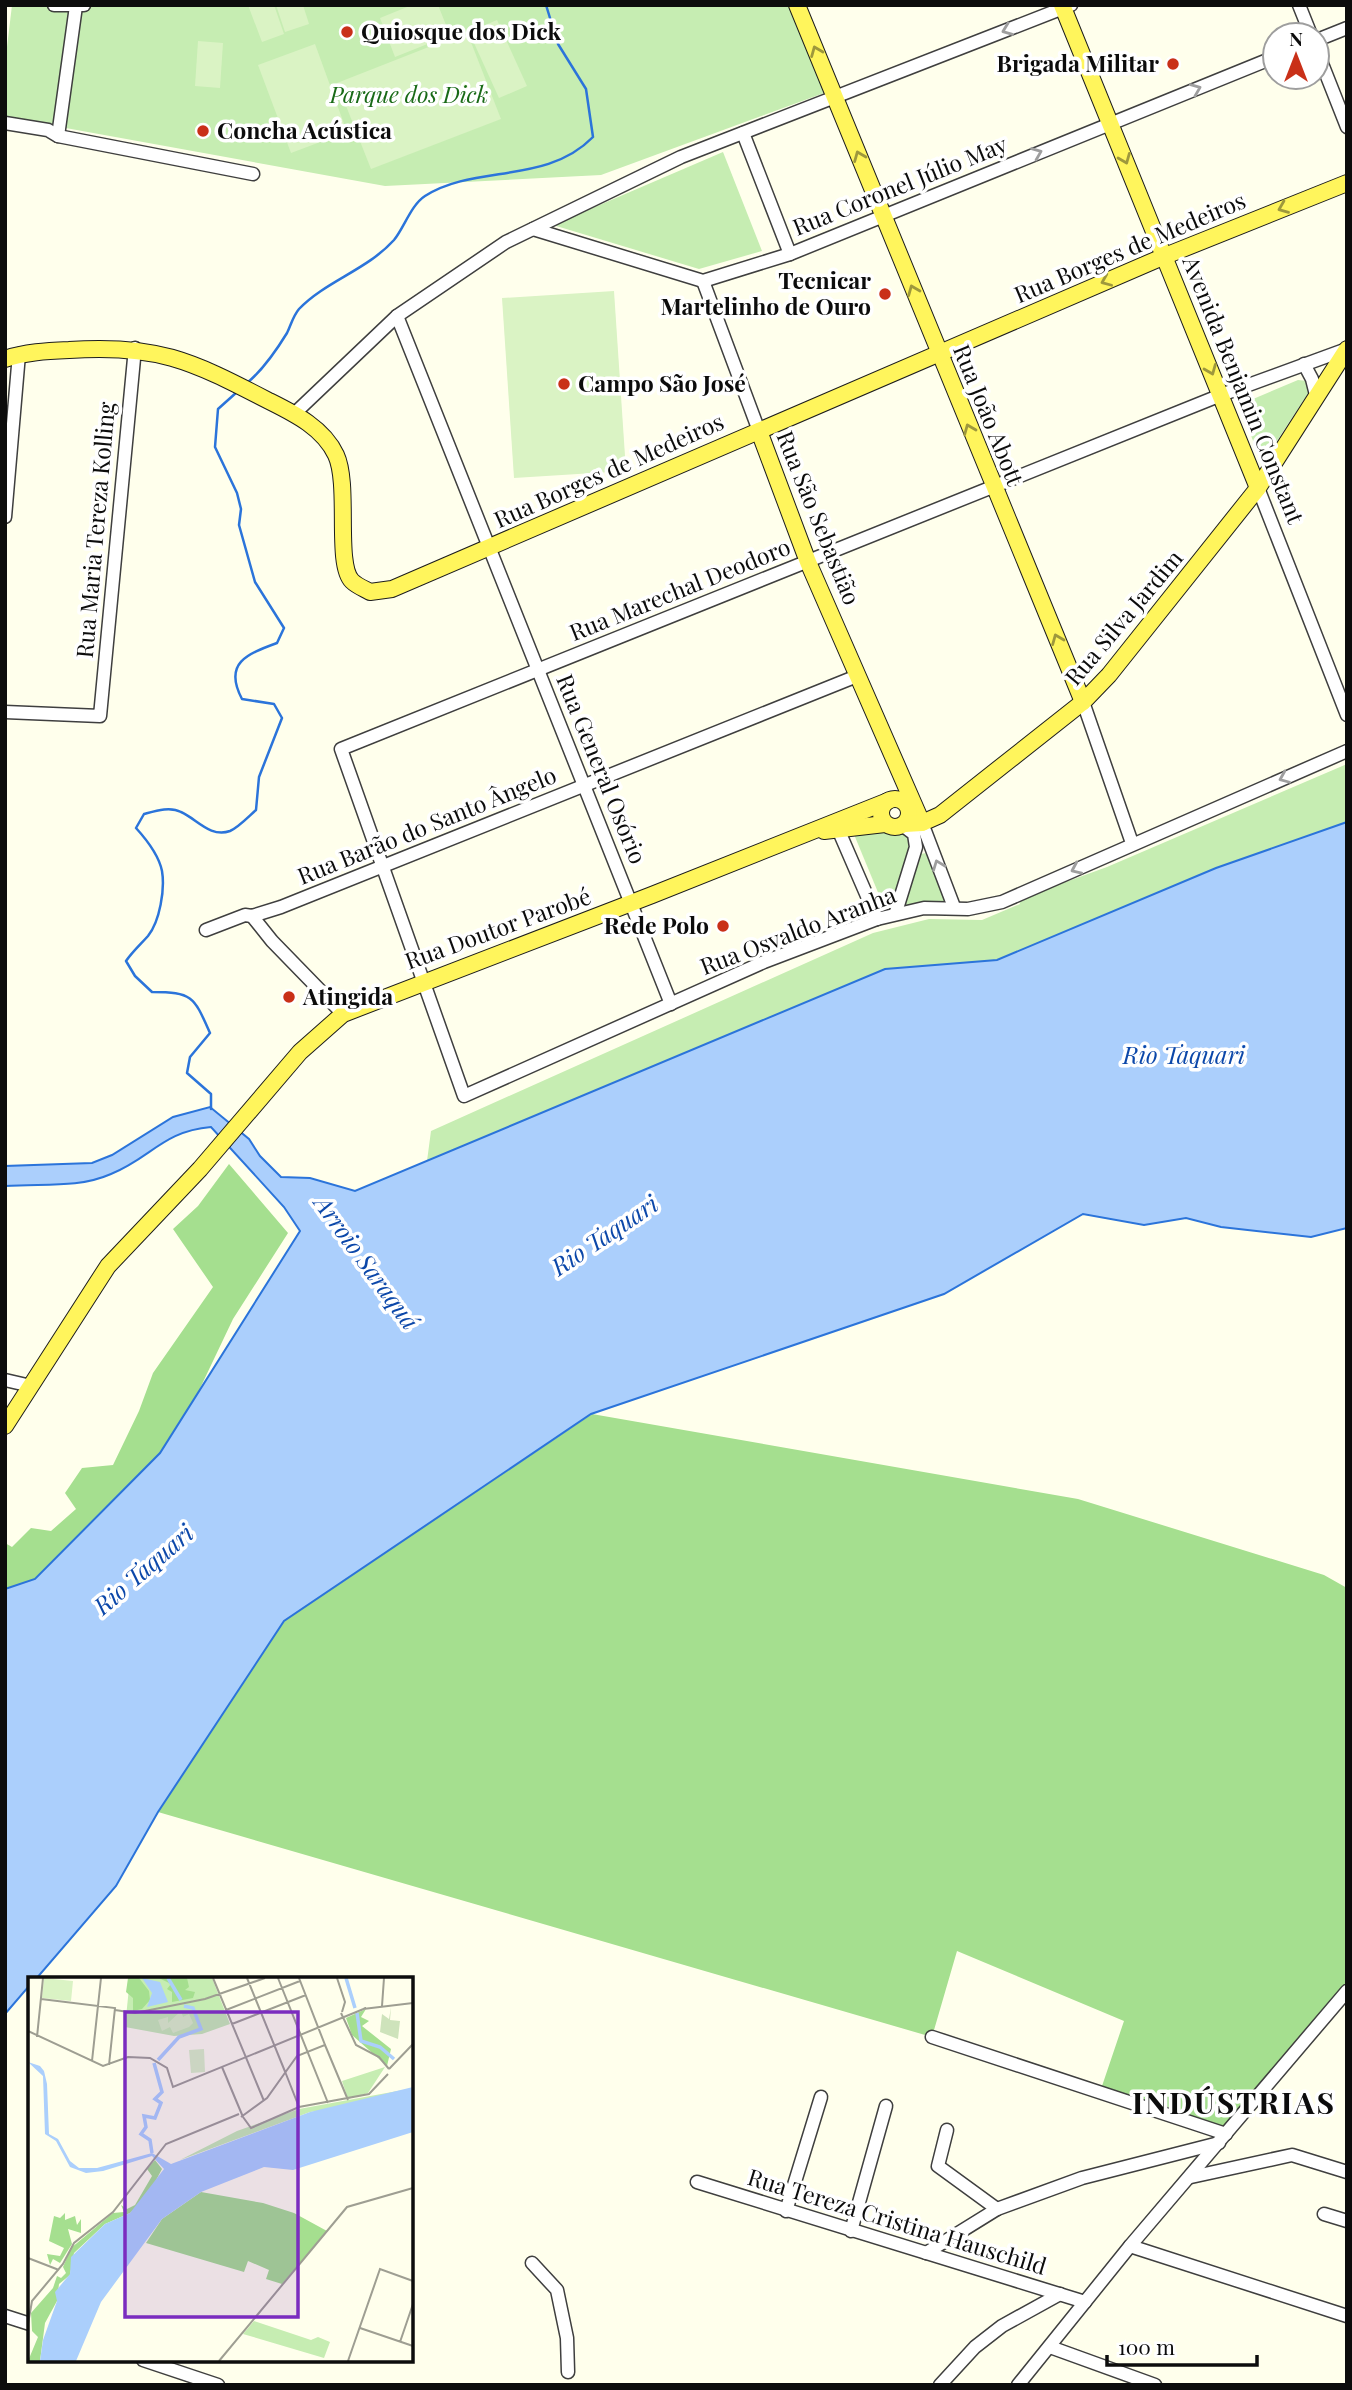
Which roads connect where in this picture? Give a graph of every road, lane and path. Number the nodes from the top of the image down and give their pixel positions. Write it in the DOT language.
graph roads {
  1 [pos="54,5"];
  2 [pos="797,5"];
  3 [pos="80,6"];
  4 [pos="1065,6"];
  5 [pos="1261,63"];
  6 [pos="1331,86"];
  7 [pos="835,98"];
  8 [pos="5,123"];
  9 [pos="1110,123"];
  10 [pos="1347,127"];
  11 [pos="743,133"];
  12 [pos="58,136"];
  13 [pos="253,174"];
  14 [pos="1347,183"];
  15 [pos="883,215"];
  16 [pos="533,229"];
  17 [pos="790,254"];
  18 [pos="1165,256"];
  19 [pos="703,281"];
  20 [pos="397,316"];
  21 [pos="135,348"];
  22 [pos="1347,349"];
  23 [pos="939,353"];
  24 [pos="12,356"];
  25 [pos="1304,364"];
  26 [pos="1221,395"];
  27 [pos="1316,395"];
  28 [pos="294,414"];
  29 [pos="759,431"];
  30 [pos="1277,460"];
  31 [pos="1253,471"];
  32 [pos="993,487"];
  33 [pos="1254,493"];
  34 [pos="5,517"];
  35 [pos="489,548"];
  36 [pos="808,562"];
  37 [pos="537,669"];
  38 [pos="858,676"];
  39 [pos="1083,702"];
  40 [pos="5,712"];
  41 [pos="1347,715"];
  42 [pos="1347,751"];
  43 [pos="898,769"];
  44 [pos="585,785"];
  45 [pos="890,800"];
  46 [pos="951,805"];
  47 [pos="911,806"];
  48 [pos="922,823"];
  49 [pos="885,824"];
  50 [pos="904,825"];
  51 [pos="838,829"];
  52 [pos="807,832"];
  53 [pos="1132,843"];
  54 [pos="382,866"];
  55 [pos="632,903"];
  56 [pos="954,907"];
  57 [pos="896,912"];
  58 [pos="253,916"];
  59 [pos="877,919"];
  60 [pos="206,930"];
  61 [pos="425,980"];
  62 [pos="671,1004"];
  63 [pos="343,1014"];
  64 [pos="5,1380"];
  65 [pos="31,1386"];
  66 [pos="5,1426"];
  67 [pos="1347,1991"];
  68 [pos="932,2037"];
  69 [pos="821,2097"];
  70 [pos="886,2106"];
  71 [pos="947,2130"];
  72 [pos="1222,2139"];
  73 [pos="1347,2172"];
  74 [pos="1191,2177"];
  75 [pos="697,2182"];
  76 [pos="997,2209"];
  77 [pos="786,2211"];
  78 [pos="1324,2214"];
  79 [pos="1347,2221"];
  80 [pos="851,2231"];
  81 [pos="1130,2246"];
  82 [pos="926,2253"];
  83 [pos="531,2263"];
  84 [pos="1059,2294"];
  85 [pos="1084,2302"];
  86 [pos="5,2316"];
  87 [pos="1347,2316"];
  88 [pos="28,2323"];
  89 [pos="1050,2347"];
  90 [pos="149,2362"];
  91 [pos="568,2372"];
  92 [pos="1152,2384"];
  93 [pos="218,2385"];
  94 [pos="940,2385"];
  95 [pos="1018,2385"];
  1 -- 3 [label="street"];
  7 -- 2 [label="main road, Rua João Abott, one-way"];
  3 -- 12 [label="street"];
  4 -- 7 [label="street, one-way"];
  4 -- 9 [label="main road, Avenida Benjamin Constant"];
  9 -- 5 [label="street, Rua Coronel Júlio May, one-way"];
  6 -- 10 [label="street"];
  7 -- 11 [label="street"];
  15 -- 7 [label="main road, Rua João Abott, one-way"];
  8 -- 12 [label="street"];
  15 -- 9 [label="street, Rua Coronel Júlio May, one-way"];
  9 -- 18 [label="main road, Avenida Benjamin Constant, one-way"];
  11 -- 16 [label="street"];
  11 -- 17 [label="street"];
  12 -- 13 [label="street"];
  14 -- 18 [label="main road, Rua Borges de Medeiros, one-way"];
  15 -- 17 [label="street, Rua Coronel Júlio May"];
  23 -- 15 [label="main road, Rua João Abott, one-way"];
  16 -- 19 [label="street"];
  16 -- 20 [label="street"];
  17 -- 19 [label="street, Rua Coronel Júlio May"];
  18 -- 23 [label="main road, Rua Borges de Medeiros, one-way"];
  18 -- 26 [label="main road, Avenida Benjamin Constant, one-way"];
  19 -- 29 [label="street, Rua São Sebastião"];
  20 -- 28 [label="street"];
  20 -- 35 [label="street, Rua General Osório"];
  21 -- 24 [label="main road, Rua Borges de Medeiros"];
  21 -- 28 [label="main road, Rua Borges de Medeiros"];
  21 -- 40 [label="street, Rua Maria Tereza Kolling"];
  22 -- 25 [label="street, Rua Marechal Deodoro"];
  22 -- 27 [label="main road, Rua Silva Jardim"];
  23 -- 29 [label="main road, Rua Borges de Medeiros"];
  32 -- 23 [label="main road, Rua João Abott, one-way"];
  24 -- 34 [label="street"];
  25 -- 26 [label="street, Rua Marechal Deodoro"];
  25 -- 27 [label="street"];
  26 -- 31 [label="main road, Avenida Benjamin Constant"];
  26 -- 32 [label="street, Rua Marechal Deodoro"];
  27 -- 30 [label="main road, Rua Silva Jardim"];
  28 -- 35 [label="main road, Rua Borges de Medeiros"];
  29 -- 35 [label="main road, Rua Borges de Medeiros"];
  29 -- 36 [label="main road, Rua São Sebastião"];
  30 -- 31 [label="main road"];
  30 -- 33 [label="main road, Rua Silva Jardim"];
  31 -- 33 [label="main road"];
  32 -- 36 [label="street, Rua Marechal Deodoro"];
  39 -- 32 [label="main road, Rua João Abott, one-way"];
  33 -- 39 [label="main road, Rua Silva Jardim"];
  33 -- 41 [label="street, Avenida Benjamin Constant"];
  35 -- 37 [label="street, Rua General Osório"];
  36 -- 37 [label="street, Rua Marechal Deodoro"];
  36 -- 38 [label="main road, Rua São Sebastião"];
  37 -- 44 [label="street, Rua General Osório"];
  37 -- 54 [label="street, Rua Marechal Deodoro"];
  38 -- 43 [label="main road, Rua São Sebastião"];
  38 -- 44 [label="street, Rua Barão do Santo Ângelo"];
  39 -- 46 [label="main road, Rua Silva Jardim"];
  39 -- 53 [label="street, Rua João Abott"];
  42 -- 53 [label="street, Rua Osvaldo Aranha, one-way"];
  43 -- 45 [label="main road"];
  43 -- 47 [label="main road, Rua São Sebastião"];
  44 -- 54 [label="street, Rua Barão do Santo Ângelo"];
  44 -- 55 [label="street, Rua General Osório"];
  45 -- 47 [label="main road"];
  45 -- 49 [label="main road"];
  45 -- 52 [label="main road, Rua Doutor Parobé"];
  46 -- 47 [label="main road"];
  46 -- 48 [label="main road, Rua Silva Jardim"];
  47 -- 48 [label="main road, Rua São Sebastião"];
  47 -- 50 [label="main road"];
  48 -- 50 [label="main road, Rua Silva Jardim"];
  56 -- 48 [label="street, Rua São Sebastião, one-way"];
  49 -- 50 [label="main road"];
  49 -- 51 [label="main road, Rua Doutor Parobé"];
  50 -- 57 [label="street"];
  51 -- 52 [label="main road, Rua Doutor Parobé"];
  51 -- 59 [label="street"];
  52 -- 55 [label="main road, Rua Doutor Parobé"];
  53 -- 56 [label="street, Rua Osvaldo Aranha, one-way"];
  54 -- 58 [label="street, Rua Barão do Santo Ângelo"];
  54 -- 61 [label="street"];
  55 -- 61 [label="main road, Rua Doutor Parobé"];
  55 -- 62 [label="street, Rua General Osório"];
  56 -- 57 [label="street, Rua Osvaldo Aranha"];
  57 -- 59 [label="street, Rua Osvaldo Aranha"];
  58 -- 60 [label="street, Rua Barão do Santo Ângelo"];
  58 -- 63 [label="street"];
  59 -- 62 [label="street, Rua Osvaldo Aranha"];
  61 -- 62 [label="street, Rua Osvaldo Aranha"];
  61 -- 63 [label="main road, Rua Doutor Parobé"];
  63 -- 65 [label="main road, Rua Doutor Parobé"];
  64 -- 65 [label="street"];
  65 -- 66 [label="main road, Rua Doutor Parobé"];
  67 -- 72 [label="street"];
  68 -- 72 [label="street"];
  69 -- 77 [label="street"];
  70 -- 80 [label="street"];
  71 -- 76 [label="street"];
  72 -- 74 [label="street"];
  72 -- 76 [label="street"];
  73 -- 74 [label="street"];
  74 -- 81 [label="street"];
  75 -- 77 [label="street, Rua Tereza Cristina Hauschild"];
  76 -- 82 [label="street"];
  77 -- 80 [label="street, Rua Tereza Cristina Hauschild"];
  78 -- 79 [label="street"];
  80 -- 82 [label="street, Rua Tereza Cristina Hauschild"];
  81 -- 85 [label="street"];
  81 -- 87 [label="street"];
  82 -- 84 [label="street, Rua Tereza Cristina Hauschild"];
  83 -- 91 [label="street"];
  84 -- 85 [label="street, Rua Tereza Cristina Hauschild"];
  84 -- 94 [label="street"];
  85 -- 89 [label="street"];
  86 -- 88 [label="street"];
  89 -- 92 [label="street"];
  89 -- 95 [label="street"];
  90 -- 93 [label="street"];
}
